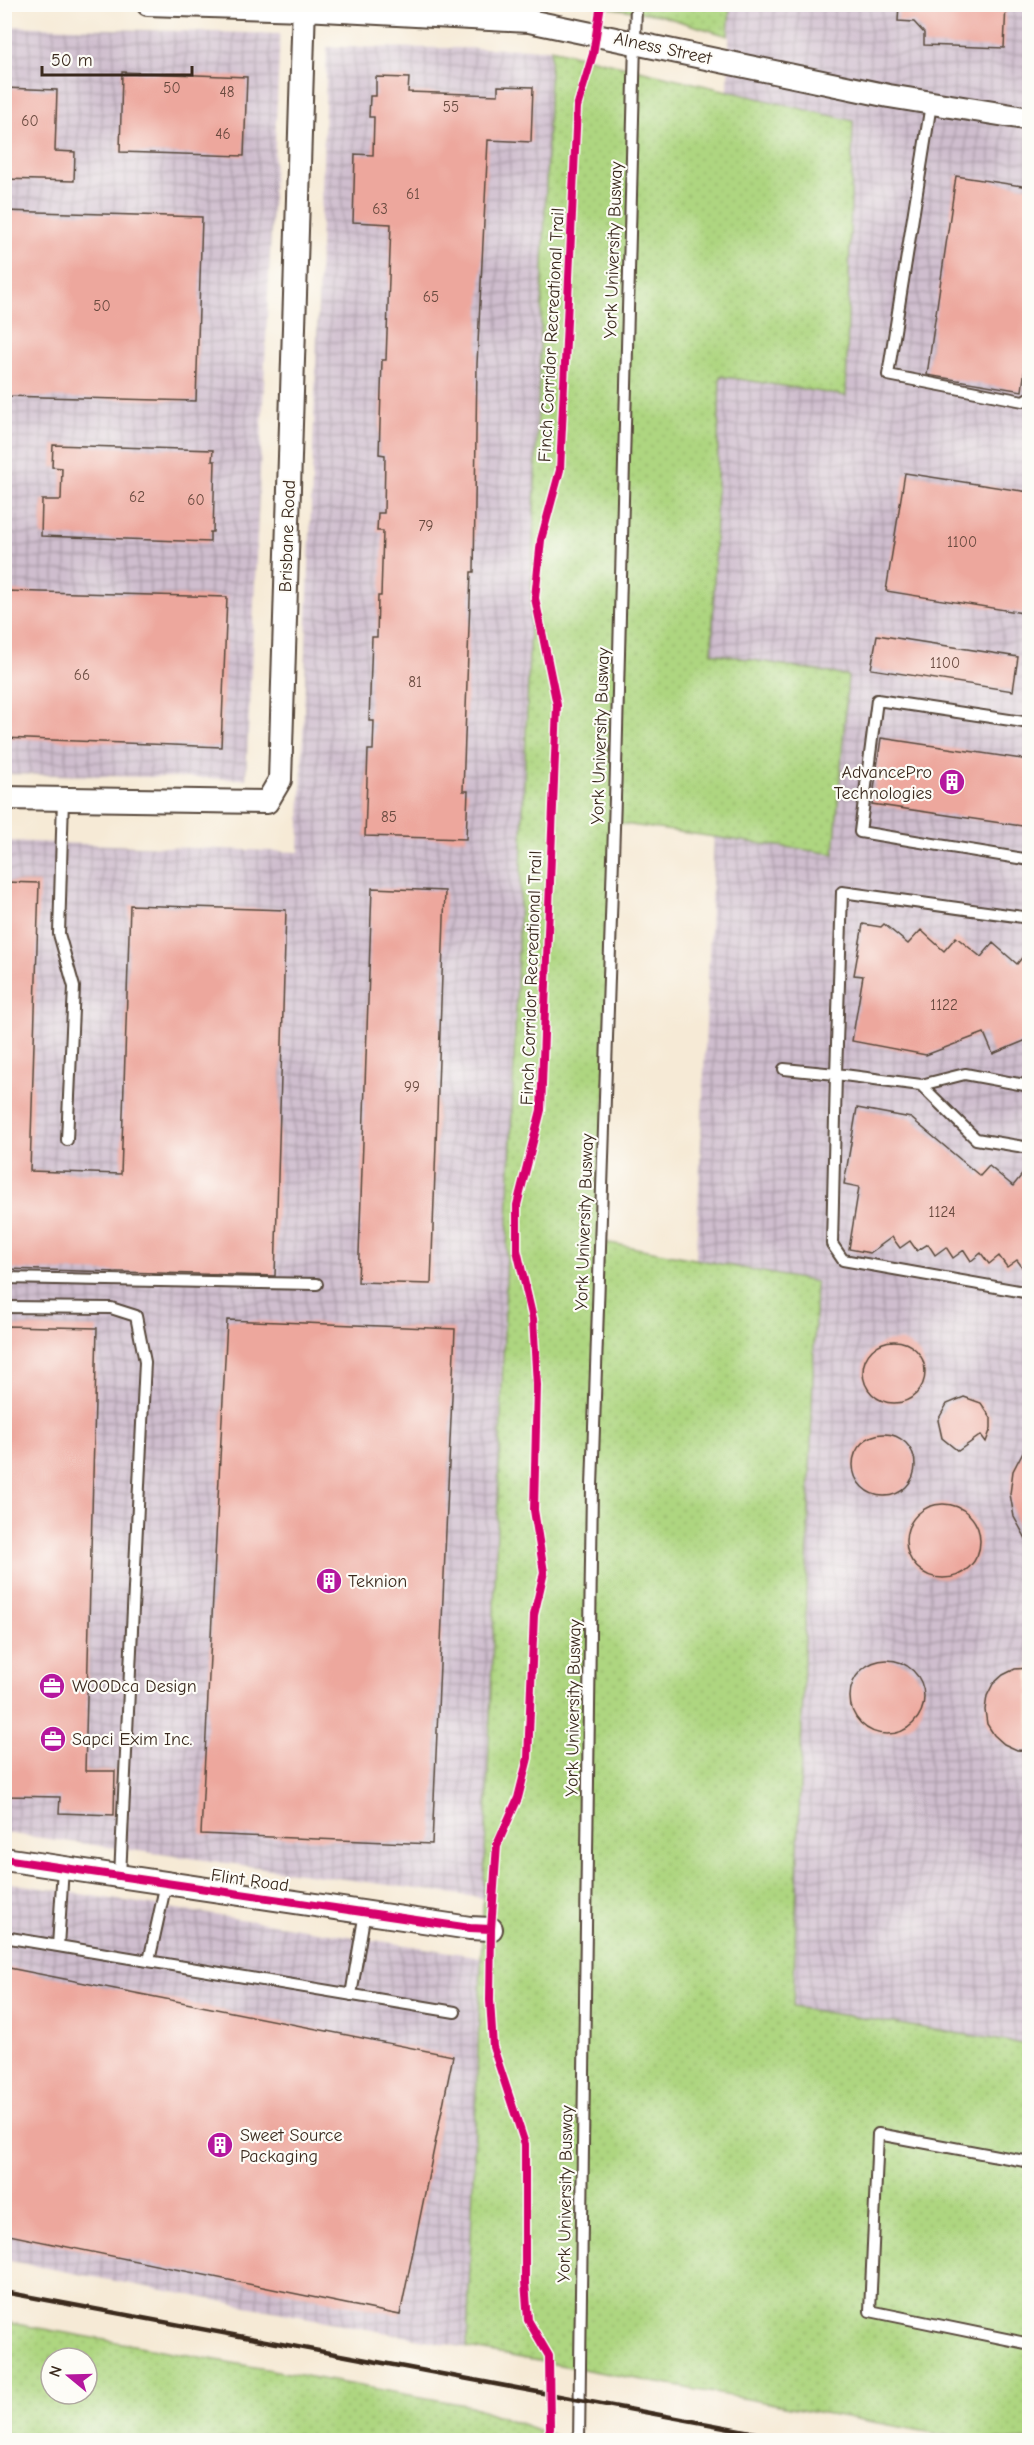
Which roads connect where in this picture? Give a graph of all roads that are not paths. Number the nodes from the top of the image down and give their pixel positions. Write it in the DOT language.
graph roads {
  1 [pos="148,4"];
  2 [pos="636,4"];
  3 [pos="304,7"];
  4 [pos="635,42"];
  5 [pos="931,104"];
  6 [pos="1029,119"];
  7 [pos="1029,397"];
  8 [pos="1029,723"];
  9 [pos="4,798"];
  10 [pos="63,799"];
  11 [pos="1029,860"];
  12 [pos="1029,918"];
  13 [pos="784,1069"];
  14 [pos="836,1074"];
  15 [pos="921,1085"];
  16 [pos="1029,1086"];
  17 [pos="66,1140"];
  18 [pos="1029,1148"];
  19 [pos="4,1278"];
  20 [pos="317,1284"];
  21 [pos="1029,1293"];
  22 [pos="4,1307"];
  23 [pos="4,1859"];
  24 [pos="63,1868"];
  25 [pos="120,1876"];
  26 [pos="166,1883"];
  27 [pos="365,1912"];
  28 [pos="491,1929"];
  29 [pos="4,1937"];
  30 [pos="58,1946"];
  31 [pos="149,1961"];
  32 [pos="351,1995"];
  33 [pos="455,2012"];
  34 [pos="1029,2162"];
  35 [pos="1029,2344"];
  36 [pos="579,2440"];
  1 -- 3 [label="street, Alness Street"];
  2 -- 4 [label="lane, York University Busway"];
  3 -- 4 [label="street, Alness Street"];
  3 -- 10 [label="street, Brisbane Road"];
  4 -- 5 [label="street, Alness Street"];
  4 -- 36 [label="lane, York University Busway"];
  5 -- 6 [label="street, Alness Street"];
  5 -- 7 [label="lane"];
  8 -- 11 [label="lane"];
  9 -- 10 [label="street, Brisbane Road"];
  10 -- 17 [label="lane"];
  12 -- 14 [label="lane"];
  13 -- 14 [label="lane"];
  14 -- 15 [label="lane"];
  14 -- 21 [label="lane"];
  15 -- 16 [label="lane"];
  15 -- 18 [label="lane"];
  19 -- 20 [label="lane"];
  22 -- 25 [label="lane"];
  23 -- 24 [label="street, Flint Road"];
  24 -- 25 [label="street, Flint Road"];
  24 -- 30 [label="lane"];
  25 -- 26 [label="street, Flint Road"];
  26 -- 27 [label="street, Flint Road"];
  26 -- 31 [label="lane"];
  27 -- 28 [label="street, Flint Road"];
  27 -- 32 [label="lane"];
  29 -- 30 [label="lane"];
  30 -- 31 [label="lane"];
  31 -- 32 [label="lane"];
  32 -- 33 [label="lane"];
  34 -- 35 [label="lane"];
}
